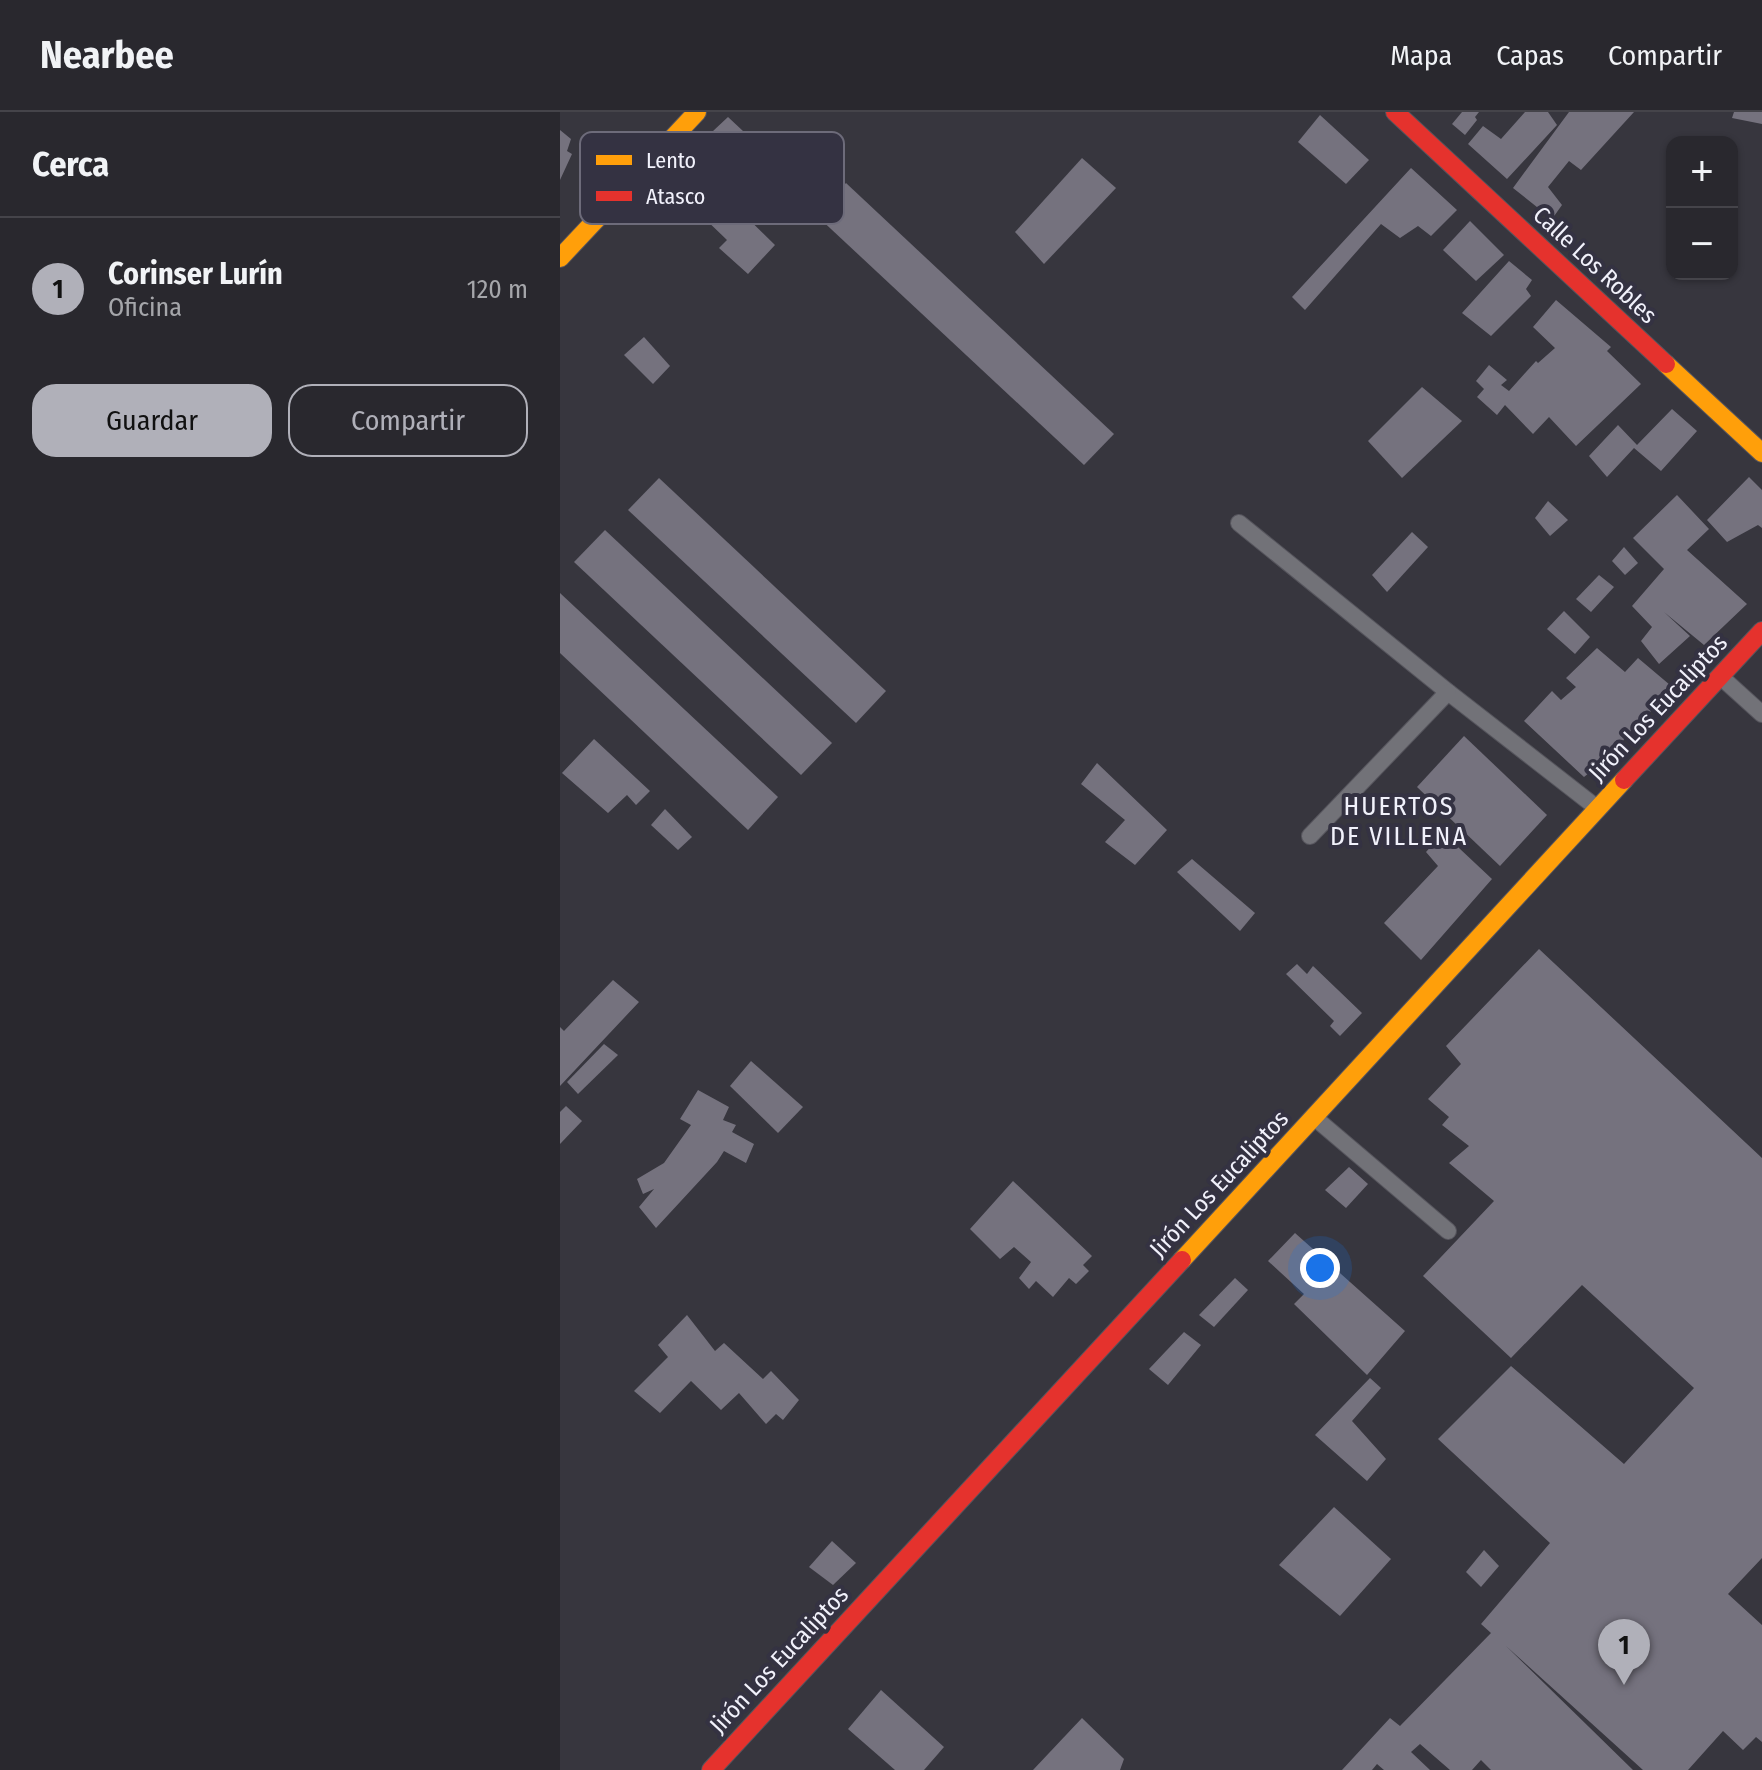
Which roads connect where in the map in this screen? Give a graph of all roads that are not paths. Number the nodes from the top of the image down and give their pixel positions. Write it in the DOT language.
graph roads {
  1 [pos="697,112"];
  2 [pos="1395,112"];
  3 [pos="678,132"];
  4 [pos="592,224"];
  5 [pos="560,258"];
  6 [pos="1762,453"];
  7 [pos="1239,523"];
  8 [pos="1762,631"];
  9 [pos="1720,676"];
  10 [pos="1448,692"];
  11 [pos="1762,714"];
  12 [pos="1598,809"];
  13 [pos="1310,836"];
  14 [pos="1314,1117"];
  15 [pos="1448,1231"];
  16 [pos="711,1770"];
  1 -- 3 [label="street"];
  2 -- 6 [label="street, Calle Los Robles"];
  4 -- 5 [label="street"];
  7 -- 10 [label="lane"];
  8 -- 9 [label="street, Jirón Los Eucaliptos"];
  9 -- 11 [label="lane"];
  9 -- 12 [label="street, Jirón Los Eucaliptos"];
  10 -- 12 [label="lane"];
  10 -- 13 [label="lane"];
  12 -- 14 [label="street, Jirón Los Eucaliptos"];
  14 -- 15 [label="lane"];
  14 -- 16 [label="street, Jirón Los Eucaliptos"];
}
